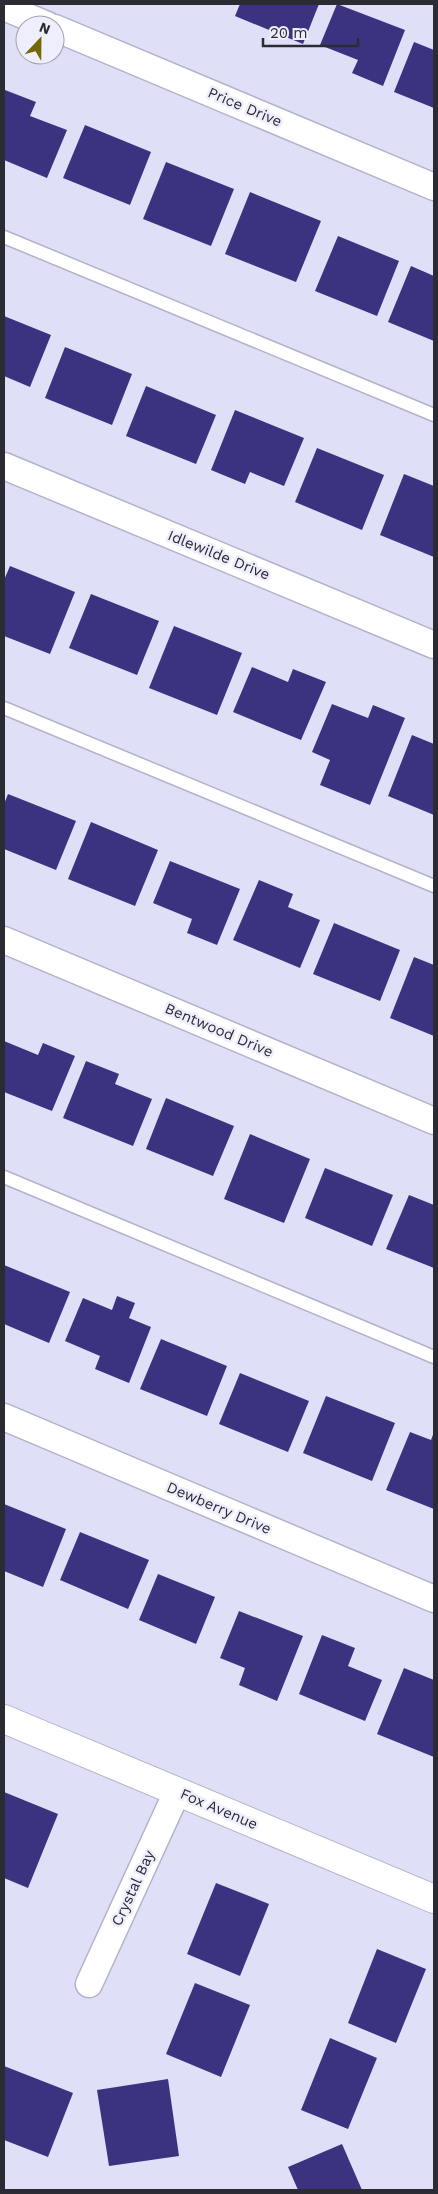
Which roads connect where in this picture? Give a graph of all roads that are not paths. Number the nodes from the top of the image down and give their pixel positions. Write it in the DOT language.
graph roads {
  1 [pos="4,7"];
  2 [pos="23,15"];
  3 [pos="65,32"];
  4 [pos="434,187"];
  5 [pos="4,237"];
  6 [pos="434,416"];
  7 [pos="4,466"];
  8 [pos="434,644"];
  9 [pos="4,708"];
  10 [pos="434,886"];
  11 [pos="4,940"];
  12 [pos="434,1121"];
  13 [pos="4,1177"];
  14 [pos="434,1357"];
  15 [pos="4,1417"];
  16 [pos="434,1599"];
  17 [pos="4,1719"];
  18 [pos="177,1792"];
  19 [pos="434,1899"];
  20 [pos="90,1984"];
  1 -- 2 [label="street"];
  3 -- 4 [label="street, Price Drive"];
  5 -- 6 [label="lane"];
  7 -- 8 [label="street, Idlewilde Drive"];
  9 -- 10 [label="lane"];
  11 -- 12 [label="street, Bentwood Drive"];
  13 -- 14 [label="lane"];
  15 -- 16 [label="street, Dewberry Drive"];
  17 -- 18 [label="main road, Fox Avenue"];
  18 -- 19 [label="main road, Fox Avenue"];
  18 -- 20 [label="street, Crystal Bay"];
}
